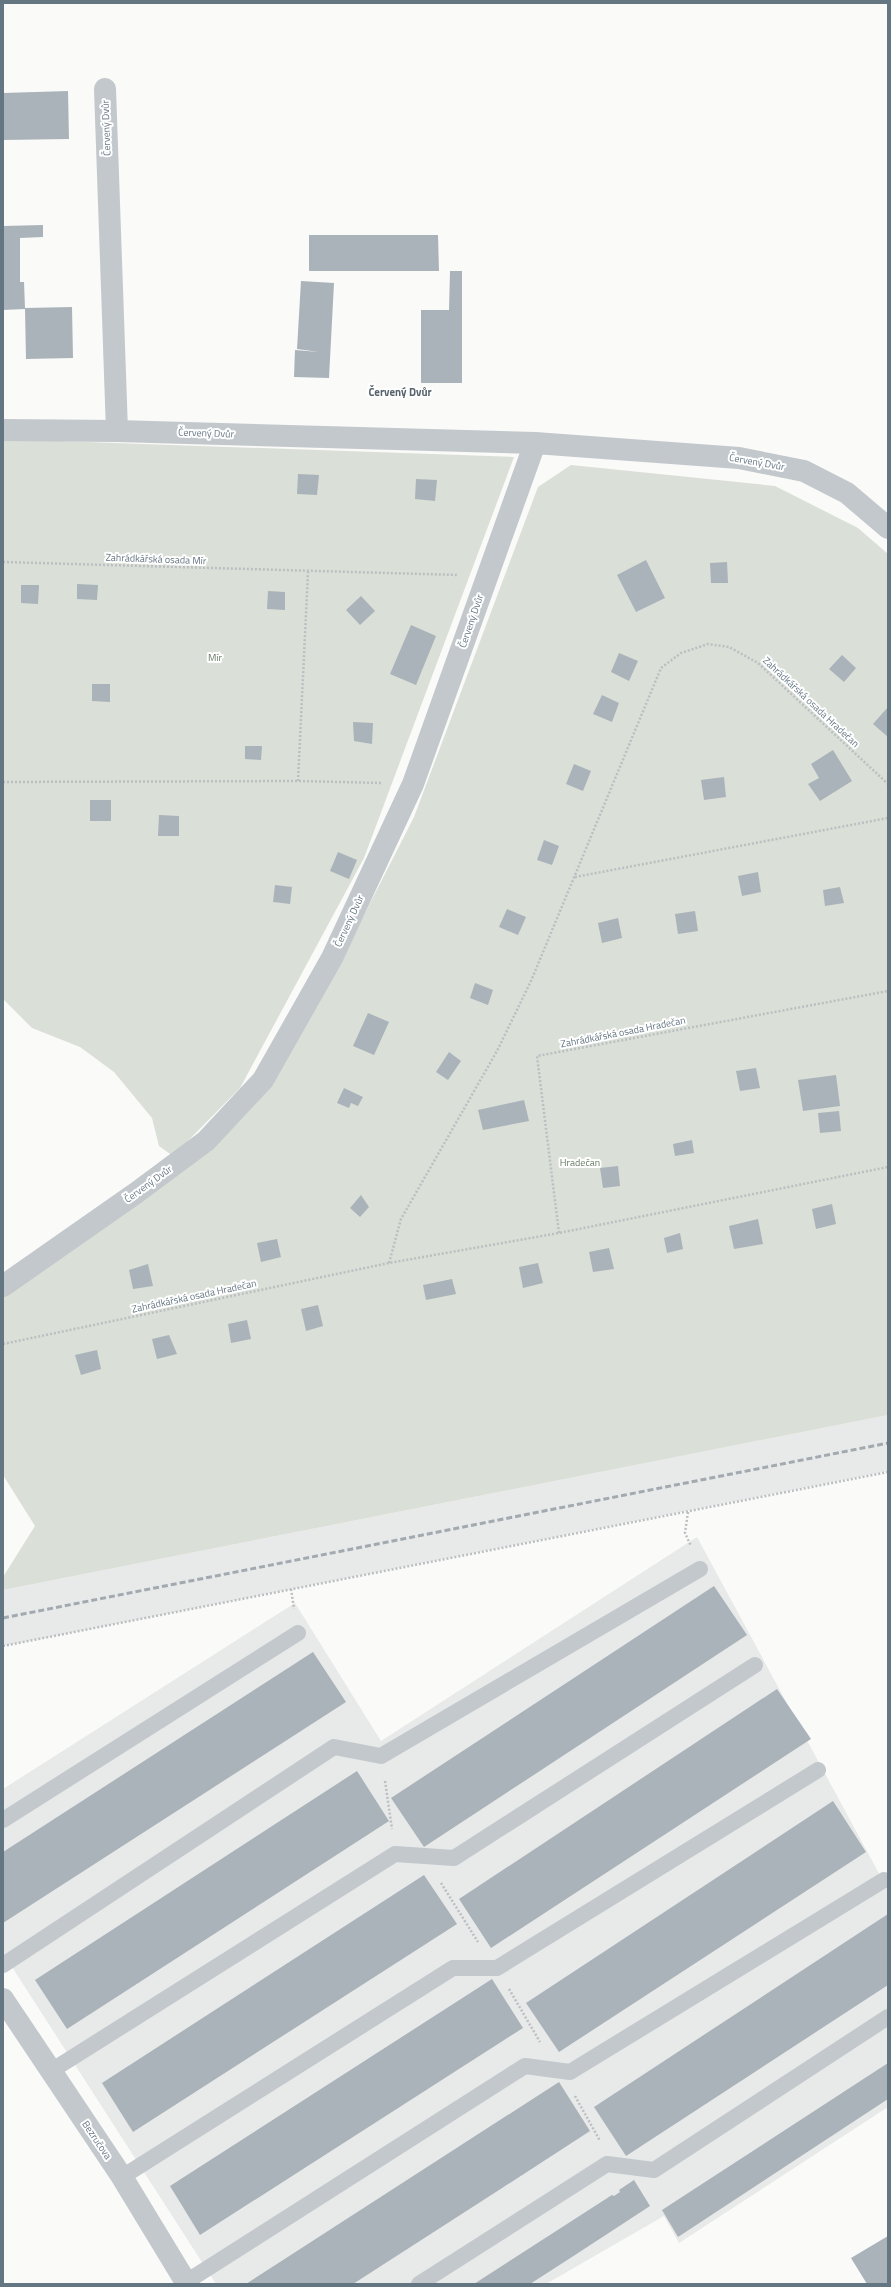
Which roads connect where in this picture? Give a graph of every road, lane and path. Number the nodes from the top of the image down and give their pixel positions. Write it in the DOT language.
graph roads {
  1 [pos="105,89"];
  2 [pos="3,430"];
  3 [pos="117,431"];
  4 [pos="535,443"];
  5 [pos="888,528"];
  6 [pos="3,562"];
  7 [pos="308,572"];
  8 [pos="487,575"];
  9 [pos="298,781"];
  10 [pos="3,782"];
  11 [pos="413,784"];
  12 [pos="888,784"];
  13 [pos="888,818"];
  14 [pos="575,877"];
  15 [pos="888,991"];
  16 [pos="888,1167"];
  17 [pos="559,1233"];
  18 [pos="389,1263"];
  19 [pos="3,1286"];
  20 [pos="3,1344"];
  21 [pos="888,1472"];
  22 [pos="688,1512"];
  23 [pos="700,1569"];
  24 [pos="298,1633"];
  25 [pos="3,1646"];
  26 [pos="755,1665"];
  27 [pos="818,1770"];
  28 [pos="3,1820"];
  29 [pos="884,1880"];
  30 [pos="3,1965"];
  31 [pos="3,1999"];
  32 [pos="888,2017"];
  33 [pos="51,2071"];
  34 [pos="122,2176"];
  35 [pos="186,2283"];
  36 [pos="419,2284"];
  1 -- 3 [label="street, Červený Dvůr"];
  2 -- 3 [label="street, Červený Dvůr"];
  3 -- 4 [label="street, Červený Dvůr"];
  4 -- 5 [label="street, Červený Dvůr"];
  4 -- 8 [label="street, Červený Dvůr"];
  6 -- 7 [label="path, Zahrádkářská osada Mír"];
  7 -- 8 [label="path, Zahrádkářská osada Mír"];
  7 -- 9 [label="path"];
  8 -- 11 [label="street, Červený Dvůr"];
  9 -- 10 [label="path"];
  9 -- 11 [label="path"];
  11 -- 19 [label="street, Červený Dvůr"];
  12 -- 14 [label="path, Zahrádkářská osada Hradečan"];
  13 -- 14 [label="path"];
  14 -- 18 [label="path, Zahrádkářská osada Hradečan"];
  15 -- 17 [label="path, Zahrádkářská osada Hradečan"];
  16 -- 17 [label="path, Zahrádkářská osada Hradečan"];
  17 -- 18 [label="path, Zahrádkářská osada Hradečan"];
  18 -- 20 [label="path, Zahrádkářská osada Hradečan"];
  21 -- 22 [label="path"];
  22 -- 23 [label="path"];
  22 -- 25 [label="path"];
  23 -- 30 [label="lane"];
  24 -- 28 [label="lane"];
  26 -- 33 [label="lane"];
  27 -- 34 [label="lane"];
  29 -- 35 [label="lane"];
  31 -- 33 [label="street, Bezručova"];
  32 -- 36 [label="lane"];
  33 -- 34 [label="street, Bezručova"];
  34 -- 35 [label="street, Bezručova"];
}
